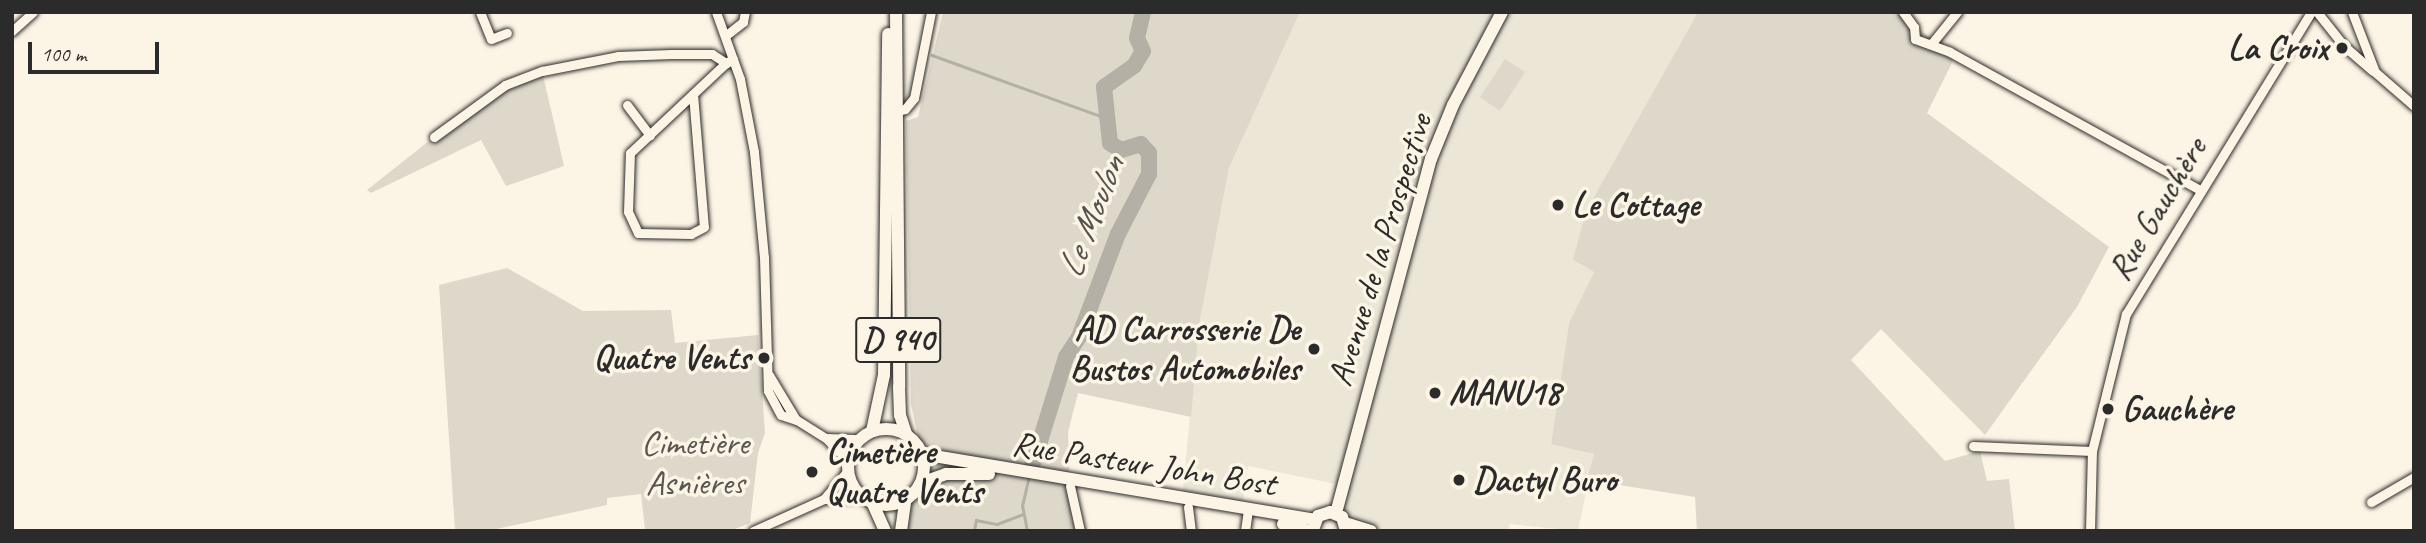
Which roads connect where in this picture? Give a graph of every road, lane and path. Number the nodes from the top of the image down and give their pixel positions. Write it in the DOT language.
graph roads {
  1 [pos="33,12"];
  2 [pos="481,12"];
  3 [pos="716,12"];
  4 [pos="745,12"];
  5 [pos="888,12"];
  6 [pos="896,12"];
  7 [pos="932,12"];
  8 [pos="1502,12"];
  9 [pos="1903,12"];
  10 [pos="1957,12"];
  11 [pos="2311,12"];
  12 [pos="2317,12"];
  13 [pos="2352,12"];
  14 [pos="12,31"];
  15 [pos="507,33"];
  16 [pos="725,36"];
  17 [pos="1932,43"];
  18 [pos="730,61"];
  19 [pos="2375,72"];
  20 [pos="693,94"];
  21 [pos="627,105"];
  22 [pos="2414,106"];
  23 [pos="892,113"];
  24 [pos="650,135"];
  25 [pos="434,137"];
  26 [pos="2200,191"];
  27 [pos="769,375"];
  28 [pos="796,420"];
  29 [pos="872,431"];
  30 [pos="906,434"];
  31 [pos="826,438"];
  32 [pos="860,439"];
  33 [pos="1973,446"];
  34 [pos="2092,451"];
  35 [pos="922,454"];
  36 [pos="848,466"];
  37 [pos="1012,473"];
  38 [pos="2414,477"];
  39 [pos="1042,478"];
  40 [pos="921,483"];
  41 [pos="1070,486"];
  42 [pos="824,499"];
  43 [pos="867,501"];
  44 [pos="905,501"];
  45 [pos="2371,502"];
  46 [pos="1188,507"];
  47 [pos="1248,513"];
  48 [pos="1335,513"];
  49 [pos="1313,527"];
  50 [pos="1345,527"];
  51 [pos="756,530"];
  52 [pos="885,531"];
  53 [pos="901,531"];
  54 [pos="1080,531"];
  55 [pos="1191,531"];
  56 [pos="1245,531"];
  57 [pos="1370,531"];
  58 [pos="2090,531"];
  1 -- 14 [label="street"];
  2 -- 15 [label="street"];
  3 -- 16 [label="street"];
  4 -- 16 [label="street"];
  5 -- 23 [label="main road, D 940"];
  6 -- 23 [label="main road, D 940"];
  7 -- 23 [label="street"];
  8 -- 48 [label="main road, Avenue de la Prospective"];
  9 -- 17 [label="street"];
  10 -- 17 [label="street"];
  11 -- 26 [label="street, Rue Gauchère"];
  12 -- 19 [label="street"];
  13 -- 19 [label="street"];
  16 -- 18 [label="street"];
  17 -- 26 [label="street"];
  18 -- 20 [label="street"];
  18 -- 25 [label="street"];
  18 -- 27 [label="street"];
  19 -- 22 [label="street"];
  20 -- 24 [label="street"];
  20 -- 24 [label="street"];
  21 -- 24 [label="street"];
  23 -- 29 [label="main road, D 940"];
  23 -- 30 [label="main road, D 940"];
  26 -- 34 [label="street, Rue Gauchère"];
  27 -- 28 [label="street"];
  27 -- 28 [label="street"];
  28 -- 31 [label="street"];
  29 -- 30 [label="main road"];
  29 -- 32 [label="main road"];
  30 -- 35 [label="main road"];
  31 -- 32 [label="street"];
  31 -- 36 [label="street"];
  32 -- 36 [label="main road"];
  33 -- 34 [label="street"];
  34 -- 58 [label="street, Rue Gauchère"];
  35 -- 37 [label="main road, Rue Pasteur John Bost"];
  35 -- 40 [label="main road"];
  36 -- 42 [label="street"];
  36 -- 43 [label="main road"];
  37 -- 39 [label="main road, Rue Pasteur John Bost"];
  37 -- 40 [label="main road, Rue Pasteur John Bost"];
  38 -- 45 [label="street"];
  39 -- 41 [label="main road, Rue Pasteur John Bost"];
  39 -- 47 [label="main road, Rue Pasteur John Bost"];
  40 -- 44 [label="main road"];
  41 -- 46 [label="main road, Rue Pasteur John Bost"];
  41 -- 54 [label="street"];
  42 -- 43 [label="street"];
  42 -- 51 [label="street"];
  43 -- 44 [label="main road"];
  43 -- 52 [label="main road"];
  44 -- 53 [label="main road"];
  46 -- 47 [label="main road, Rue Pasteur John Bost"];
  46 -- 55 [label="street"];
  47 -- 49 [label="main road, Rue Pasteur John Bost"];
  47 -- 56 [label="street"];
  48 -- 49 [label="main road"];
  48 -- 50 [label="main road"];
  50 -- 57 [label="main road"];
}
